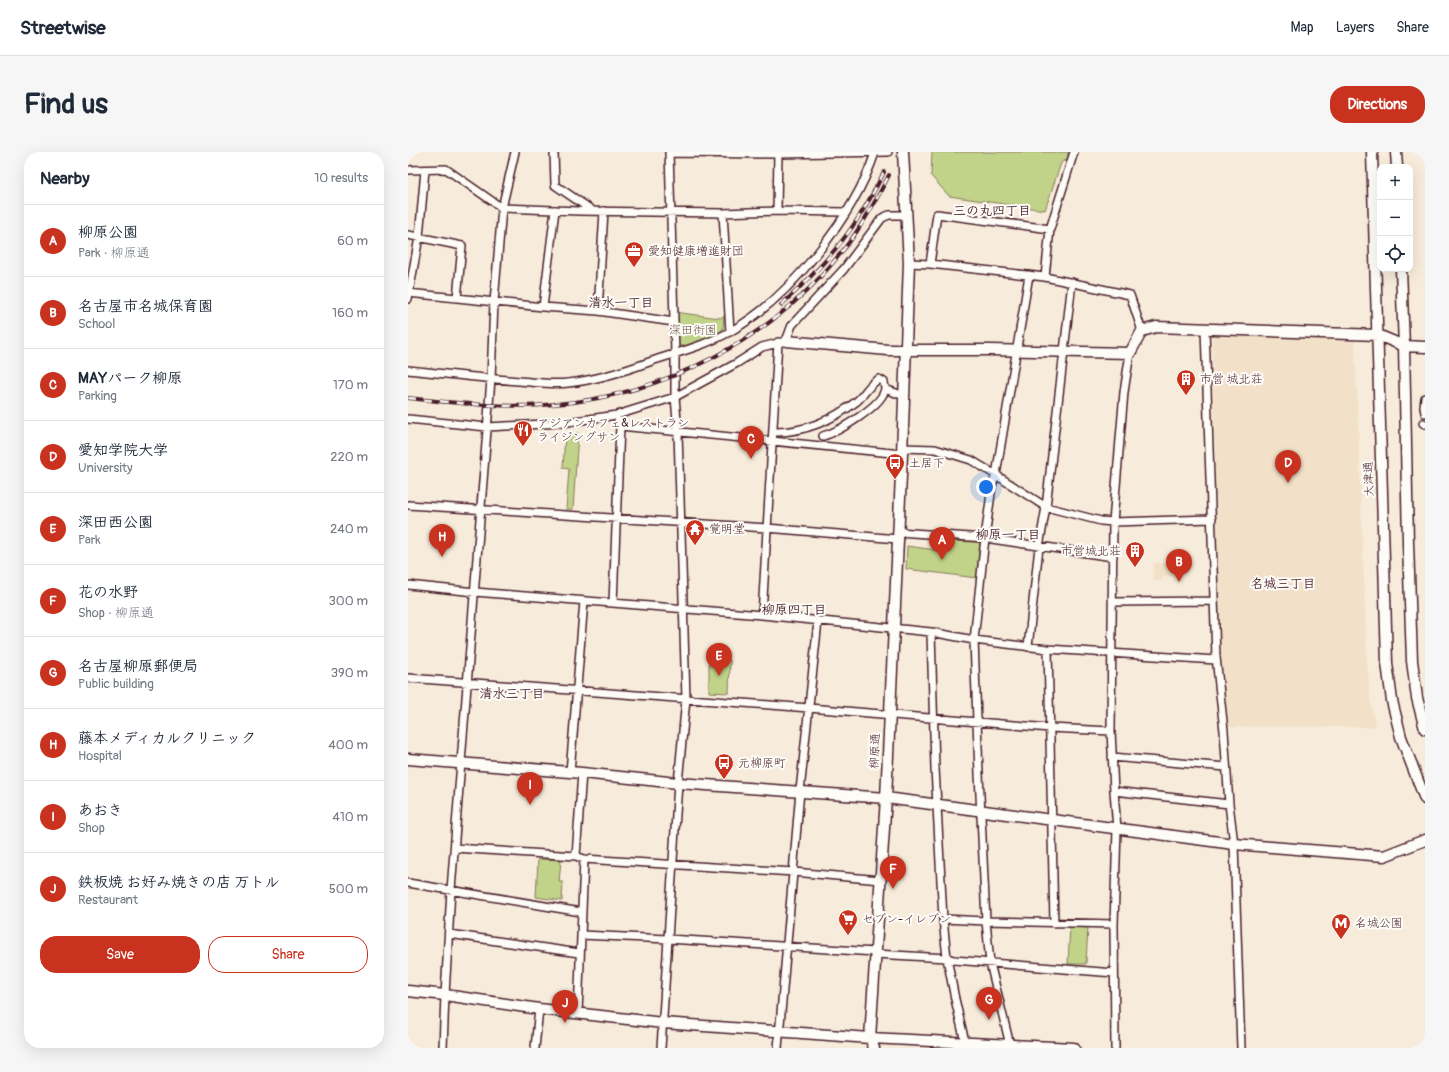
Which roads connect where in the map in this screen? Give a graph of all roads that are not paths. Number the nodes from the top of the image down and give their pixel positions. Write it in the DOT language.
graph roads {
  1 [pos="515,152"];
  2 [pos="554,152"];
  3 [pos="669,152"];
  4 [pos="888,152"];
  5 [pos="903,152"];
  6 [pos="1074,152"];
  7 [pos="1372,152"];
  8 [pos="1396,152"];
  9 [pos="778,153"];
  10 [pos="875,153"];
  11 [pos="1397,164"];
  12 [pos="408,170"];
  13 [pos="426,170"];
  14 [pos="502,208"];
  15 [pos="555,210"];
  16 [pos="593,211"];
  17 [pos="604,211"];
  18 [pos="777,211"];
  19 [pos="671,212"];
  20 [pos="846,212"];
  21 [pos="723,213"];
  22 [pos="907,215"];
  23 [pos="1050,230"];
  24 [pos="408,235"];
  25 [pos="419,238"];
  26 [pos="411,261"];
  27 [pos="909,263"];
  28 [pos="930,264"];
  29 [pos="1401,272"];
  30 [pos="1029,275"];
  31 [pos="1045,277"];
  32 [pos="1072,282"];
  33 [pos="408,295"];
  34 [pos="457,298"];
  35 [pos="494,302"];
  36 [pos="543,307"];
  37 [pos="598,311"];
  38 [pos="674,322"];
  39 [pos="1205,329"];
  40 [pos="1142,331"];
  41 [pos="730,332"];
  42 [pos="1378,335"];
  43 [pos="782,341"];
  44 [pos="1404,346"];
  45 [pos="1425,347"];
  46 [pos="906,349"];
  47 [pos="1017,351"];
  48 [pos="1064,352"];
  49 [pos="675,353"];
  50 [pos="1130,353"];
  51 [pos="408,370"];
  52 [pos="491,379"];
  53 [pos="885,389"];
  54 [pos="904,396"];
  55 [pos="675,397"];
  56 [pos="1425,398"];
  57 [pos="1425,414"];
  58 [pos="618,415"];
  59 [pos="408,419"];
  60 [pos="817,424"];
  61 [pos="620,426"];
  62 [pos="487,427"];
  63 [pos="678,432"];
  64 [pos="773,432"];
  65 [pos="823,436"];
  66 [pos="772,441"];
  67 [pos="823,447"];
  68 [pos="902,451"];
  69 [pos="996,475"];
  70 [pos="408,505"];
  71 [pos="1046,507"];
  72 [pos="481,510"];
  73 [pos="616,518"];
  74 [pos="1212,519"];
  75 [pos="680,522"];
  76 [pos="1113,522"];
  77 [pos="767,528"];
  78 [pos="898,536"];
  79 [pos="985,538"];
  80 [pos="1039,547"];
  81 [pos="1113,557"];
  82 [pos="408,585"];
  83 [pos="475,592"];
  84 [pos="584,600"];
  85 [pos="1214,601"];
  86 [pos="1113,602"];
  87 [pos="613,603"];
  88 [pos="683,608"];
  89 [pos="762,615"];
  90 [pos="818,621"];
  91 [pos="894,629"];
  92 [pos="931,632"];
  93 [pos="974,640"];
  94 [pos="1028,647"];
  95 [pos="1048,649"];
  96 [pos="1112,654"];
  97 [pos="1216,660"];
  98 [pos="408,678"];
  99 [pos="468,682"];
  100 [pos="578,690"];
  101 [pos="686,699"];
  102 [pos="809,708"];
  103 [pos="890,714"];
  104 [pos="934,718"];
  105 [pos="976,722"];
  106 [pos="1050,728"];
  107 [pos="1425,730"];
  108 [pos="1111,731"];
  109 [pos="1112,757"];
  110 [pos="408,759"];
  111 [pos="461,763"];
  112 [pos="1226,767"];
  113 [pos="570,772"];
  114 [pos="582,773"];
  115 [pos="678,783"];
  116 [pos="800,791"];
  117 [pos="1114,791"];
  118 [pos="886,798"];
  119 [pos="1425,799"];
  120 [pos="1229,804"];
  121 [pos="938,805"];
  122 [pos="981,811"];
  123 [pos="1053,820"];
  124 [pos="1117,829"];
  125 [pos="1425,840"];
  126 [pos="1234,844"];
  127 [pos="455,848"];
  128 [pos="576,856"];
  129 [pos="584,859"];
  130 [pos="673,864"];
  131 [pos="794,872"];
  132 [pos="880,880"];
  133 [pos="408,884"];
  134 [pos="451,890"];
  135 [pos="581,912"];
  136 [pos="943,919"];
  137 [pos="986,922"];
  138 [pos="1054,924"];
  139 [pos="1114,924"];
  140 [pos="449,934"];
  141 [pos="581,935"];
  142 [pos="668,939"];
  143 [pos="787,946"];
  144 [pos="579,953"];
  145 [pos="875,953"];
  146 [pos="947,958"];
  147 [pos="990,963"];
  148 [pos="1114,973"];
  149 [pos="408,991"];
  150 [pos="444,995"];
  151 [pos="539,1010"];
  152 [pos="578,1014"];
  153 [pos="663,1023"];
  154 [pos="780,1031"];
  155 [pos="870,1038"];
  156 [pos="965,1042"];
  157 [pos="1015,1046"];
  158 [pos="443,1048"];
  159 [pos="535,1048"];
  160 [pos="661,1048"];
  161 [pos="778,1048"];
  162 [pos="874,1048"];
  163 [pos="1074,1048"];
  164 [pos="1115,1048"];
  165 [pos="1241,1048"];
  1 -- 14 [label="street"];
  2 -- 16 [label="street"];
  3 -- 9 [label="street"];
  3 -- 19 [label="street"];
  4 -- 10 [label="street"];
  5 -- 22 [label="street, 柳原通"];
  6 -- 23 [label="street"];
  7 -- 42 [label="street, 大津通"];
  8 -- 11 [label="street"];
  9 -- 10 [label="street"];
  9 -- 18 [label="street"];
  10 -- 20 [label="street"];
  12 -- 13 [label="street"];
  13 -- 14 [label="street"];
  13 -- 25 [label="street"];
  14 -- 15 [label="street"];
  14 -- 35 [label="street"];
  15 -- 16 [label="street"];
  15 -- 36 [label="street"];
  16 -- 17 [label="street"];
  17 -- 19 [label="street"];
  17 -- 37 [label="street"];
  18 -- 20 [label="street"];
  18 -- 21 [label="street"];
  19 -- 21 [label="street"];
  19 -- 38 [label="street"];
  20 -- 41 [label="street"];
  21 -- 41 [label="street"];
  22 -- 27 [label="street, 柳原通"];
  22 -- 43 [label="street"];
  23 -- 28 [label="street"];
  23 -- 31 [label="street"];
  24 -- 25 [label="street"];
  25 -- 26 [label="street"];
  25 -- 34 [label="street"];
  26 -- 33 [label="street"];
  27 -- 28 [label="street"];
  27 -- 46 [label="street, 柳原通"];
  28 -- 30 [label="street"];
  29 -- 44 [label="street"];
  30 -- 31 [label="street"];
  30 -- 47 [label="street"];
  31 -- 32 [label="street"];
  32 -- 40 [label="street"];
  32 -- 48 [label="street"];
  33 -- 34 [label="street"];
  34 -- 35 [label="street"];
  35 -- 36 [label="street"];
  35 -- 52 [label="street"];
  36 -- 37 [label="street"];
  37 -- 38 [label="street"];
  38 -- 49 [label="street"];
  39 -- 40 [label="street"];
  39 -- 42 [label="street"];
  39 -- 74 [label="street"];
  40 -- 50 [label="street"];
  41 -- 49 [label="street"];
  42 -- 44 [label="street"];
  42 -- 119 [label="street, 大津通"];
  43 -- 46 [label="street"];
  43 -- 55 [label="street"];
  43 -- 64 [label="street"];
  44 -- 45 [label="street"];
  44 -- 107 [label="street"];
  46 -- 47 [label="street"];
  46 -- 54 [label="street, 柳原通"];
  47 -- 48 [label="street"];
  47 -- 69 [label="street"];
  48 -- 50 [label="street"];
  48 -- 71 [label="street"];
  49 -- 52 [label="street"];
  49 -- 55 [label="street"];
  50 -- 76 [label="street"];
  51 -- 52 [label="street"];
  52 -- 62 [label="street"];
  53 -- 54 [label="street"];
  53 -- 60 [label="street"];
  53 -- 65 [label="street"];
  54 -- 68 [label="street, 柳原通"];
  55 -- 58 [label="street"];
  55 -- 63 [label="street"];
  56 -- 57 [label="street"];
  58 -- 61 [label="street"];
  58 -- 62 [label="street"];
  59 -- 62 [label="street"];
  60 -- 64 [label="street"];
  60 -- 65 [label="street"];
  61 -- 63 [label="street"];
  61 -- 73 [label="street"];
  62 -- 72 [label="street"];
  63 -- 66 [label="street"];
  63 -- 75 [label="street"];
  64 -- 66 [label="street"];
  65 -- 67 [label="street"];
  66 -- 67 [label="street"];
  66 -- 77 [label="street"];
  67 -- 68 [label="street"];
  68 -- 69 [label="street"];
  68 -- 78 [label="street, 柳原通"];
  69 -- 71 [label="street"];
  69 -- 79 [label="street"];
  70 -- 72 [label="street"];
  71 -- 76 [label="street"];
  71 -- 80 [label="street"];
  72 -- 73 [label="street"];
  72 -- 83 [label="street"];
  73 -- 75 [label="street"];
  73 -- 87 [label="street"];
  74 -- 76 [label="street"];
  74 -- 85 [label="street"];
  75 -- 77 [label="street"];
  75 -- 88 [label="street"];
  76 -- 81 [label="street"];
  77 -- 78 [label="street"];
  77 -- 89 [label="street"];
  78 -- 79 [label="street"];
  78 -- 91 [label="street, 柳原通"];
  79 -- 80 [label="street"];
  79 -- 93 [label="street"];
  80 -- 81 [label="street"];
  80 -- 94 [label="street"];
  81 -- 86 [label="street"];
  82 -- 83 [label="street"];
  83 -- 84 [label="street"];
  83 -- 99 [label="street"];
  84 -- 87 [label="street"];
  84 -- 100 [label="street"];
  85 -- 86 [label="street"];
  85 -- 97 [label="street"];
  86 -- 96 [label="street"];
  87 -- 88 [label="street"];
  88 -- 89 [label="street"];
  88 -- 101 [label="street"];
  89 -- 90 [label="street"];
  90 -- 91 [label="street"];
  90 -- 102 [label="street"];
  91 -- 92 [label="street"];
  91 -- 103 [label="street, 柳原通"];
  92 -- 93 [label="street"];
  92 -- 104 [label="street"];
  93 -- 94 [label="street"];
  93 -- 105 [label="street"];
  94 -- 95 [label="street"];
  95 -- 96 [label="street"];
  95 -- 106 [label="street"];
  96 -- 97 [label="street"];
  96 -- 108 [label="street"];
  97 -- 112 [label="street"];
  98 -- 99 [label="street"];
  99 -- 100 [label="street"];
  99 -- 111 [label="street"];
  100 -- 101 [label="street"];
  100 -- 113 [label="street"];
  101 -- 102 [label="street"];
  101 -- 115 [label="street"];
  102 -- 103 [label="street"];
  102 -- 116 [label="street"];
  103 -- 104 [label="street"];
  103 -- 118 [label="street, 柳原通"];
  104 -- 105 [label="street"];
  104 -- 121 [label="street"];
  105 -- 106 [label="street"];
  105 -- 122 [label="street"];
  106 -- 108 [label="street"];
  106 -- 123 [label="street"];
  108 -- 109 [label="street"];
  109 -- 112 [label="street"];
  109 -- 117 [label="street"];
  110 -- 111 [label="street"];
  111 -- 113 [label="street"];
  111 -- 127 [label="street"];
  112 -- 120 [label="street"];
  113 -- 114 [label="street"];
  114 -- 115 [label="street"];
  114 -- 128 [label="street"];
  115 -- 116 [label="street"];
  115 -- 130 [label="street"];
  116 -- 118 [label="street"];
  116 -- 131 [label="street"];
  117 -- 120 [label="street"];
  117 -- 124 [label="street"];
  118 -- 121 [label="street"];
  118 -- 132 [label="street, 柳原通"];
  120 -- 126 [label="street"];
  121 -- 122 [label="street"];
  121 -- 136 [label="street"];
  122 -- 123 [label="street"];
  122 -- 137 [label="street"];
  123 -- 124 [label="street"];
  123 -- 138 [label="street"];
  124 -- 126 [label="street"];
  124 -- 139 [label="street"];
  125 -- 126 [label="street"];
  126 -- 165 [label="street"];
  127 -- 128 [label="street"];
  127 -- 134 [label="street"];
  128 -- 129 [label="street"];
  129 -- 130 [label="street"];
  129 -- 135 [label="street"];
  130 -- 131 [label="street"];
  130 -- 142 [label="street"];
  131 -- 132 [label="street"];
  131 -- 143 [label="street"];
  132 -- 145 [label="street, 柳原通"];
  133 -- 134 [label="street"];
  134 -- 135 [label="street"];
  134 -- 140 [label="street"];
  135 -- 141 [label="street"];
  136 -- 137 [label="street"];
  136 -- 146 [label="street"];
  137 -- 138 [label="street"];
  137 -- 147 [label="street"];
  138 -- 139 [label="street"];
  139 -- 148 [label="street"];
  140 -- 144 [label="street"];
  140 -- 150 [label="street"];
  141 -- 142 [label="street"];
  141 -- 144 [label="street"];
  142 -- 143 [label="street"];
  142 -- 153 [label="street"];
  143 -- 145 [label="street"];
  143 -- 154 [label="street"];
  144 -- 152 [label="street"];
  145 -- 146 [label="street"];
  145 -- 155 [label="street, 柳原通"];
  146 -- 147 [label="street"];
  146 -- 156 [label="street"];
  147 -- 148 [label="street"];
  147 -- 157 [label="street"];
  148 -- 164 [label="street"];
  149 -- 150 [label="street"];
  150 -- 151 [label="street"];
  150 -- 158 [label="street"];
  151 -- 152 [label="street"];
  151 -- 159 [label="street"];
  152 -- 153 [label="street"];
  153 -- 154 [label="street"];
  153 -- 160 [label="street"];
  154 -- 155 [label="street"];
  154 -- 161 [label="street"];
  155 -- 156 [label="street"];
  155 -- 162 [label="street, 柳原通"];
  156 -- 157 [label="street"];
  157 -- 163 [label="street"];
}
